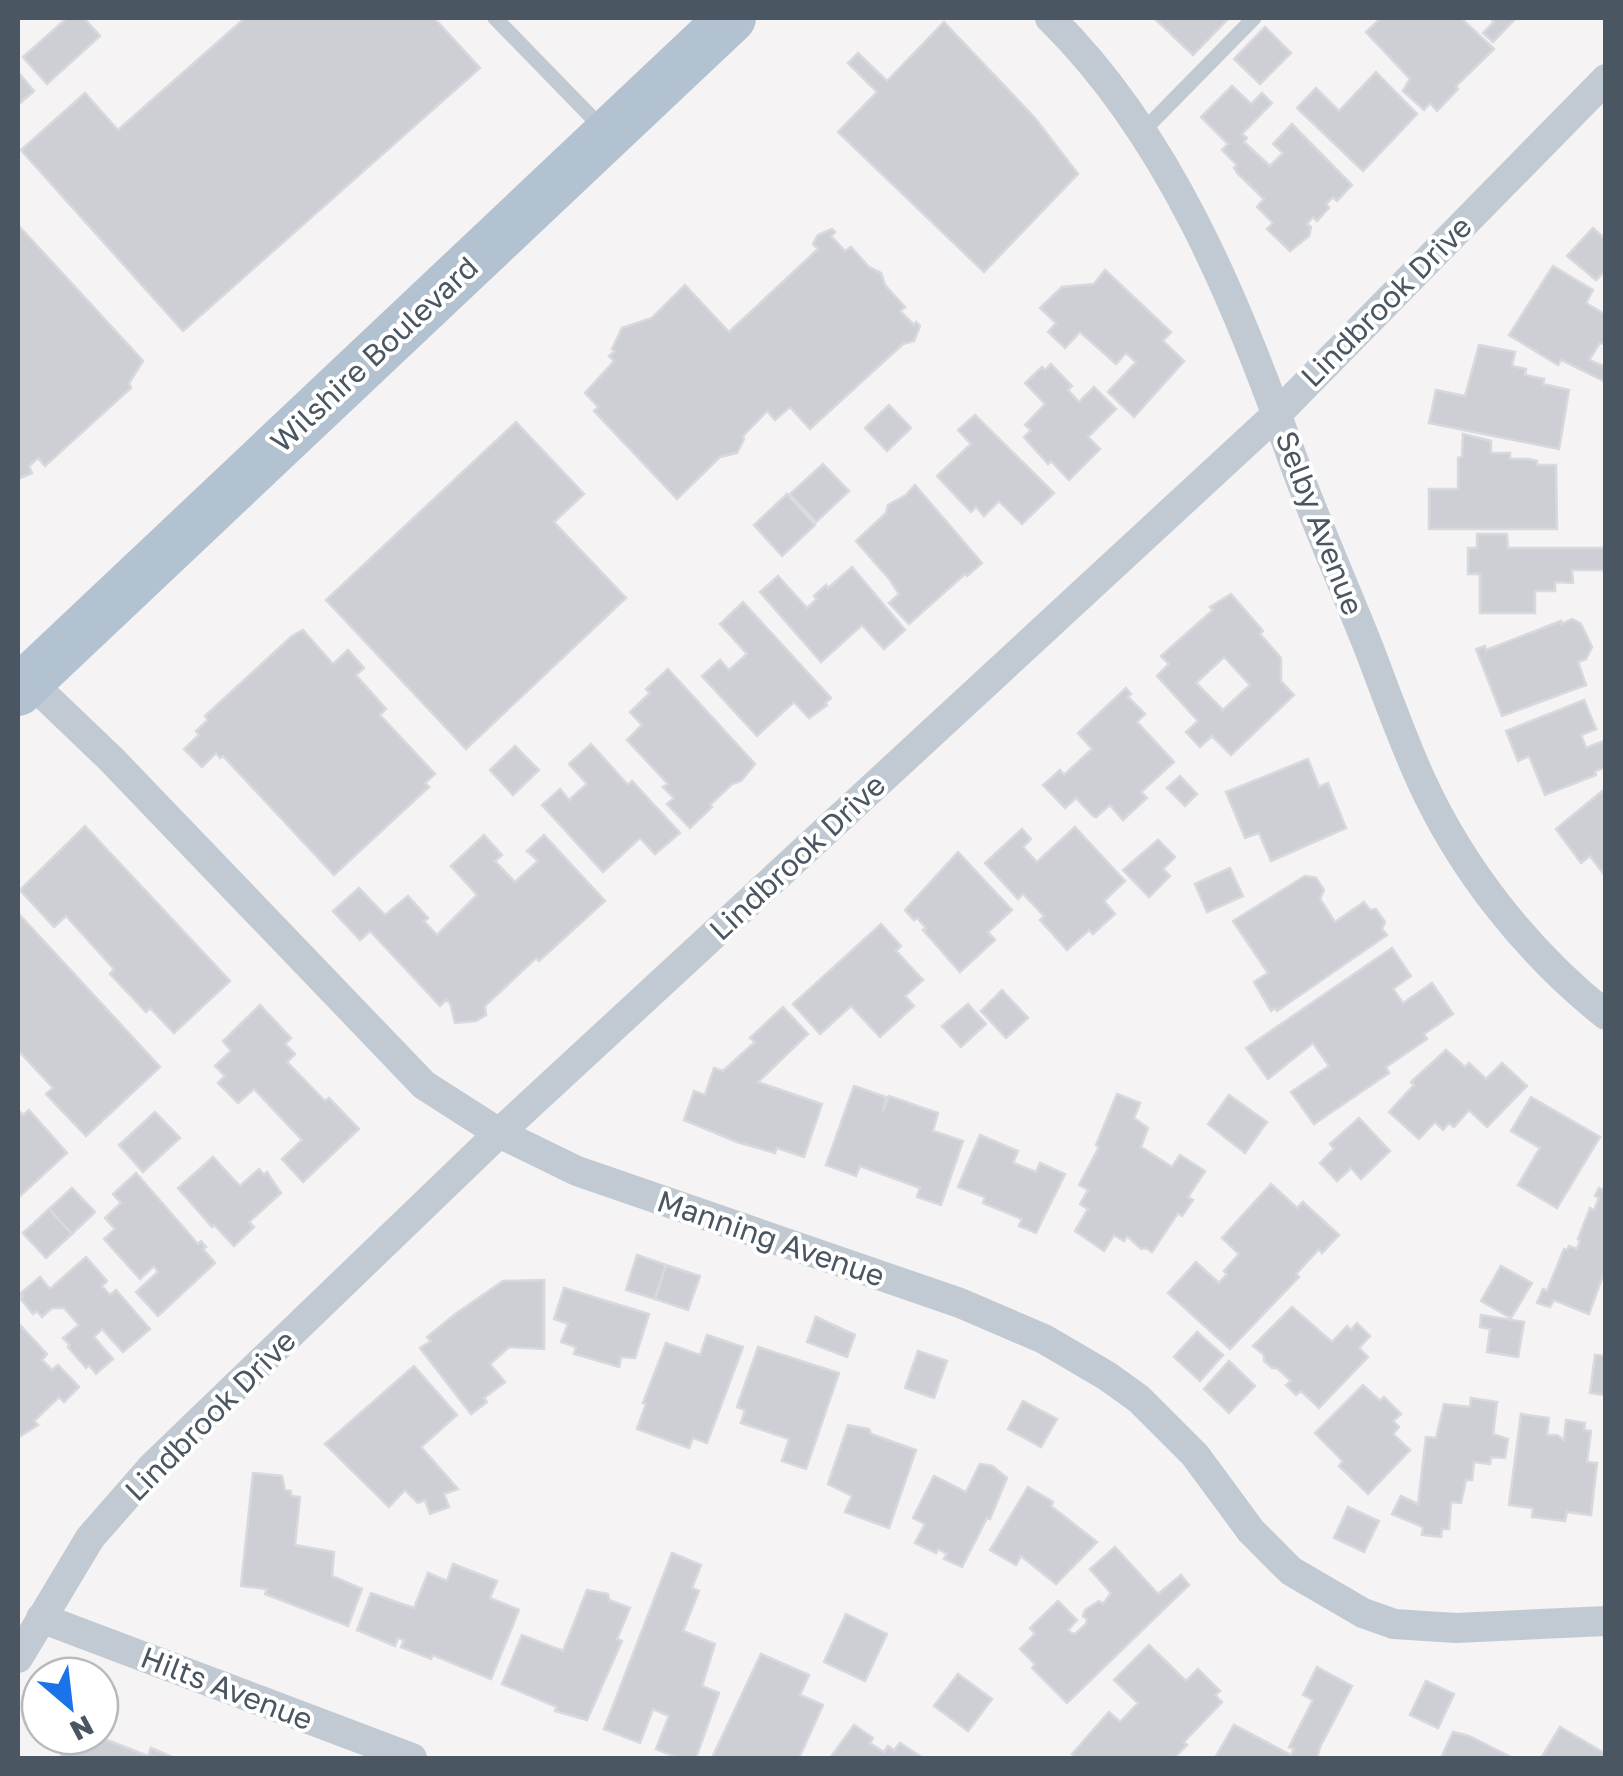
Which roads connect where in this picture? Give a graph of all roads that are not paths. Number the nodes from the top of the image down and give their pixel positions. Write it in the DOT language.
graph roads {
  1 [pos="495,18"];
  2 [pos="730,18"];
  3 [pos="1050,18"];
  4 [pos="1254,18"];
  5 [pos="1606,79"];
  6 [pos="1143,132"];
  7 [pos="608,134"];
  8 [pos="1278,413"];
  9 [pos="21,680"];
  10 [pos="1606,1015"];
  11 [pos="499,1133"];
  12 [pos="41,1618"];
  13 [pos="1606,1621"];
  14 [pos="18,1658"];
  15 [pos="412,1758"];
  1 -- 7 [label="lane"];
  2 -- 7 [label="main road, Wilshire Boulevard"];
  3 -- 6 [label="street, Selby Avenue"];
  4 -- 6 [label="lane"];
  5 -- 8 [label="street, Lindbrook Drive"];
  6 -- 8 [label="street, Selby Avenue"];
  7 -- 9 [label="main road, Wilshire Boulevard"];
  8 -- 10 [label="street, Selby Avenue"];
  8 -- 11 [label="street, Lindbrook Drive"];
  9 -- 11 [label="street, Manning Avenue"];
  11 -- 12 [label="street, Lindbrook Drive"];
  11 -- 13 [label="street, Manning Avenue"];
  12 -- 14 [label="street, Lindbrook Drive"];
  12 -- 15 [label="street, Hilts Avenue"];
}
